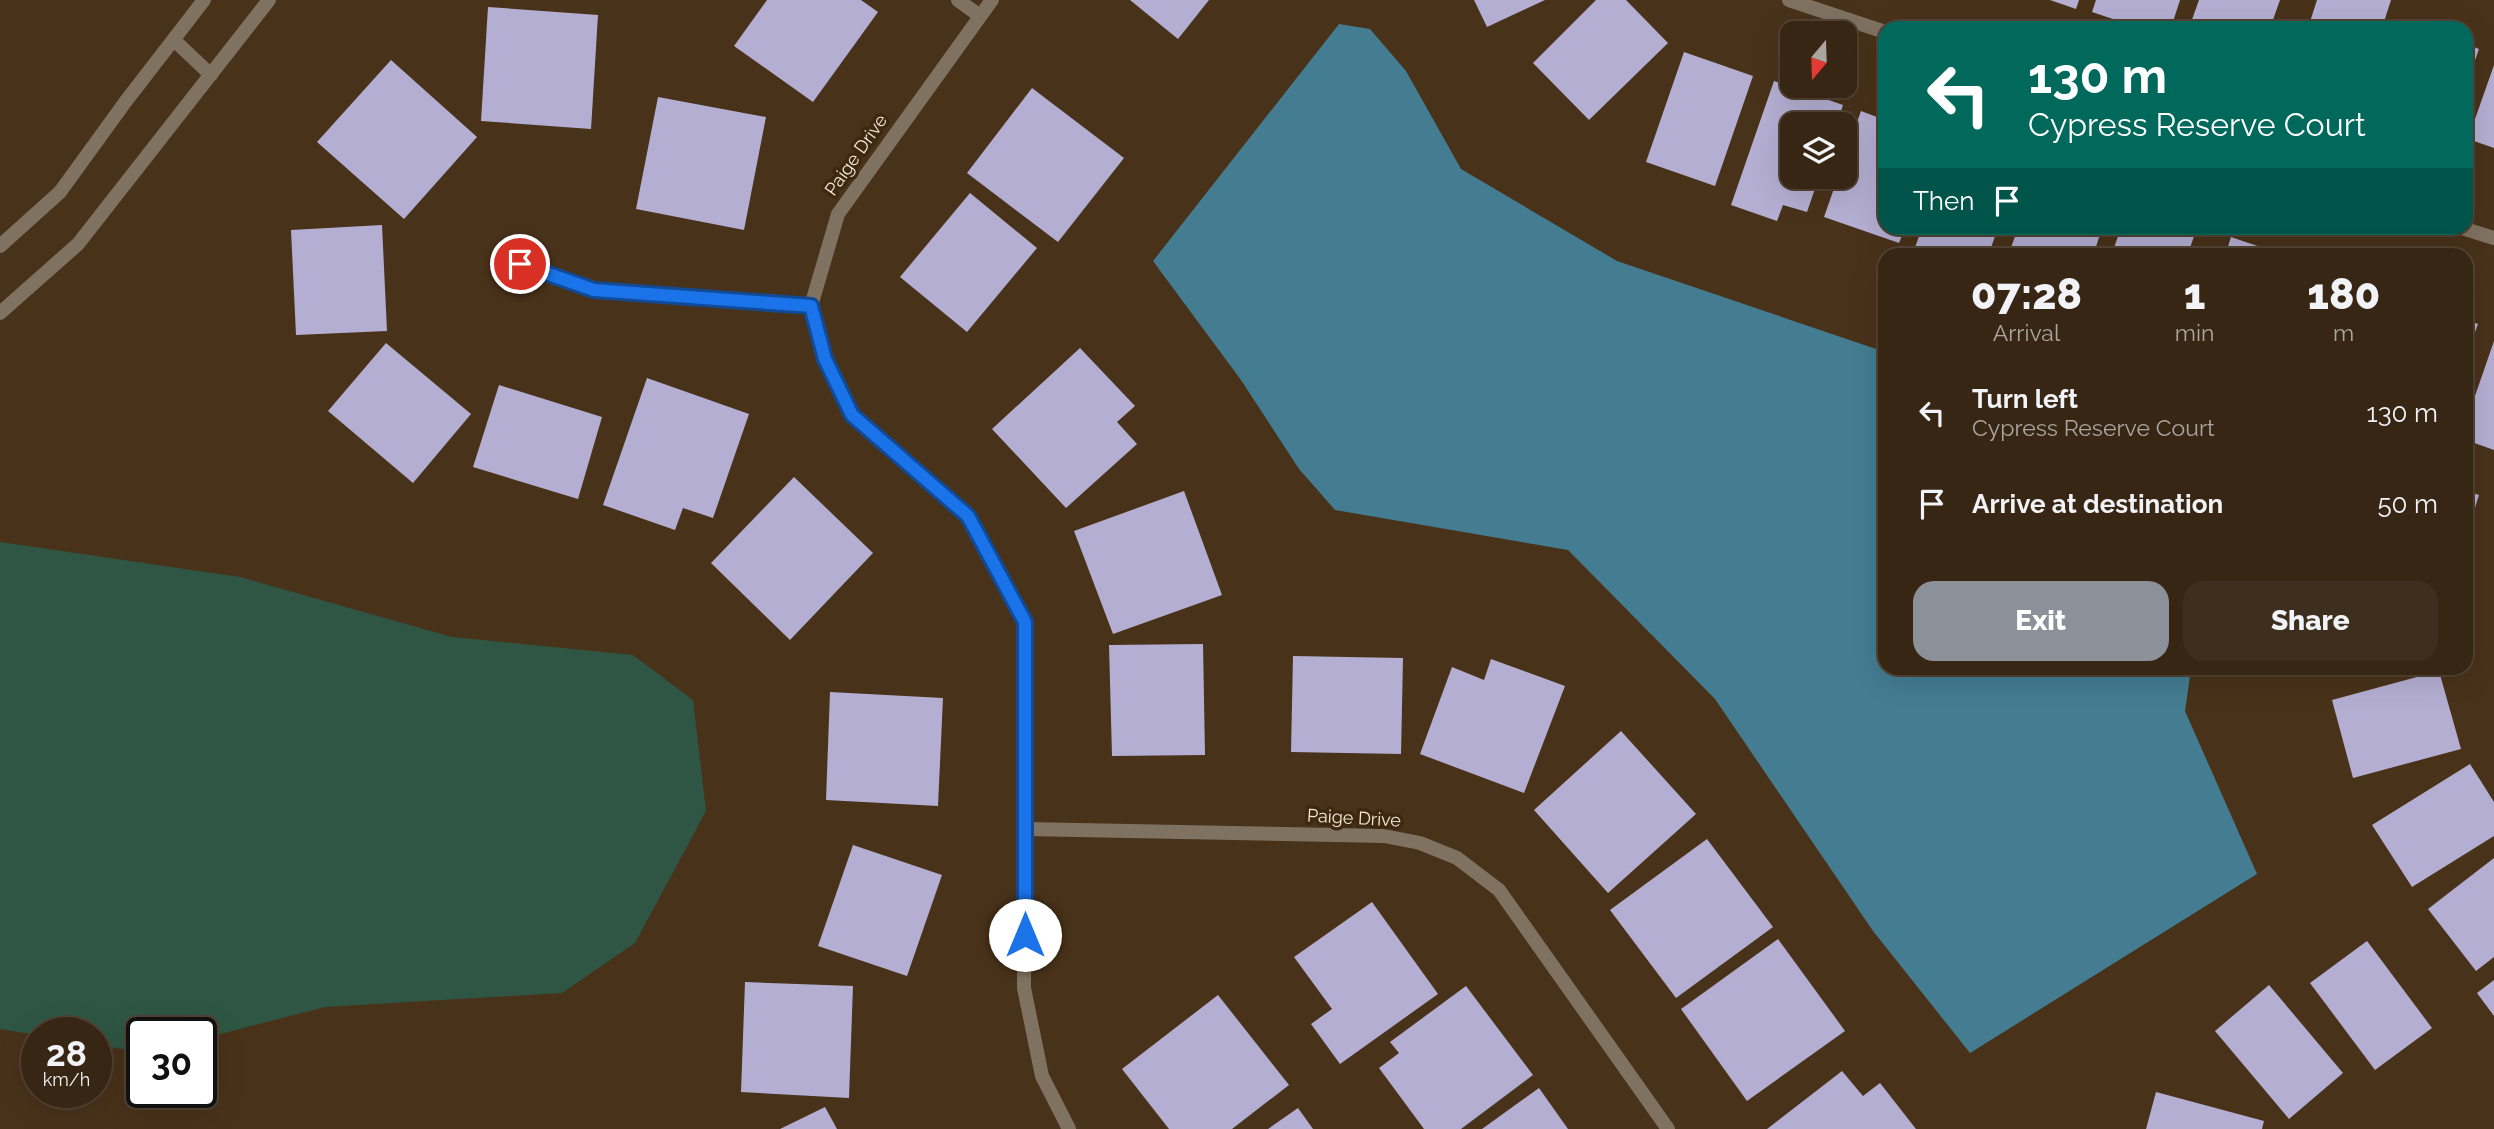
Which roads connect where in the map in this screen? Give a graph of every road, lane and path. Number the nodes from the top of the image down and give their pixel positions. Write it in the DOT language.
graph roads {
  1 [pos="204,0"];
  2 [pos="269,0"];
  3 [pos="958,0"];
  4 [pos="992,0"];
  5 [pos="1789,0"];
  6 [pos="980,16"];
  7 [pos="1878,30"];
  8 [pos="173,40"];
  9 [pos="211,75"];
  10 [pos="2473,231"];
  11 [pos="2494,238"];
  12 [pos="0,246"];
  13 [pos="520,264"];
  14 [pos="811,306"];
  15 [pos="0,313"];
  16 [pos="1026,828"];
  17 [pos="1069,1129"];
  18 [pos="1668,1129"];
  1 -- 8 [label="street"];
  2 -- 9 [label="street"];
  3 -- 6 [label="street"];
  4 -- 6 [label="street, Paige Drive"];
  5 -- 7 [label="street"];
  6 -- 14 [label="street, Paige Drive"];
  8 -- 9 [label="street"];
  8 -- 12 [label="street"];
  9 -- 15 [label="street"];
  10 -- 11 [label="street"];
  13 -- 14 [label="street"];
  14 -- 16 [label="street"];
  16 -- 17 [label="street"];
  16 -- 18 [label="street, Paige Drive"];
}
